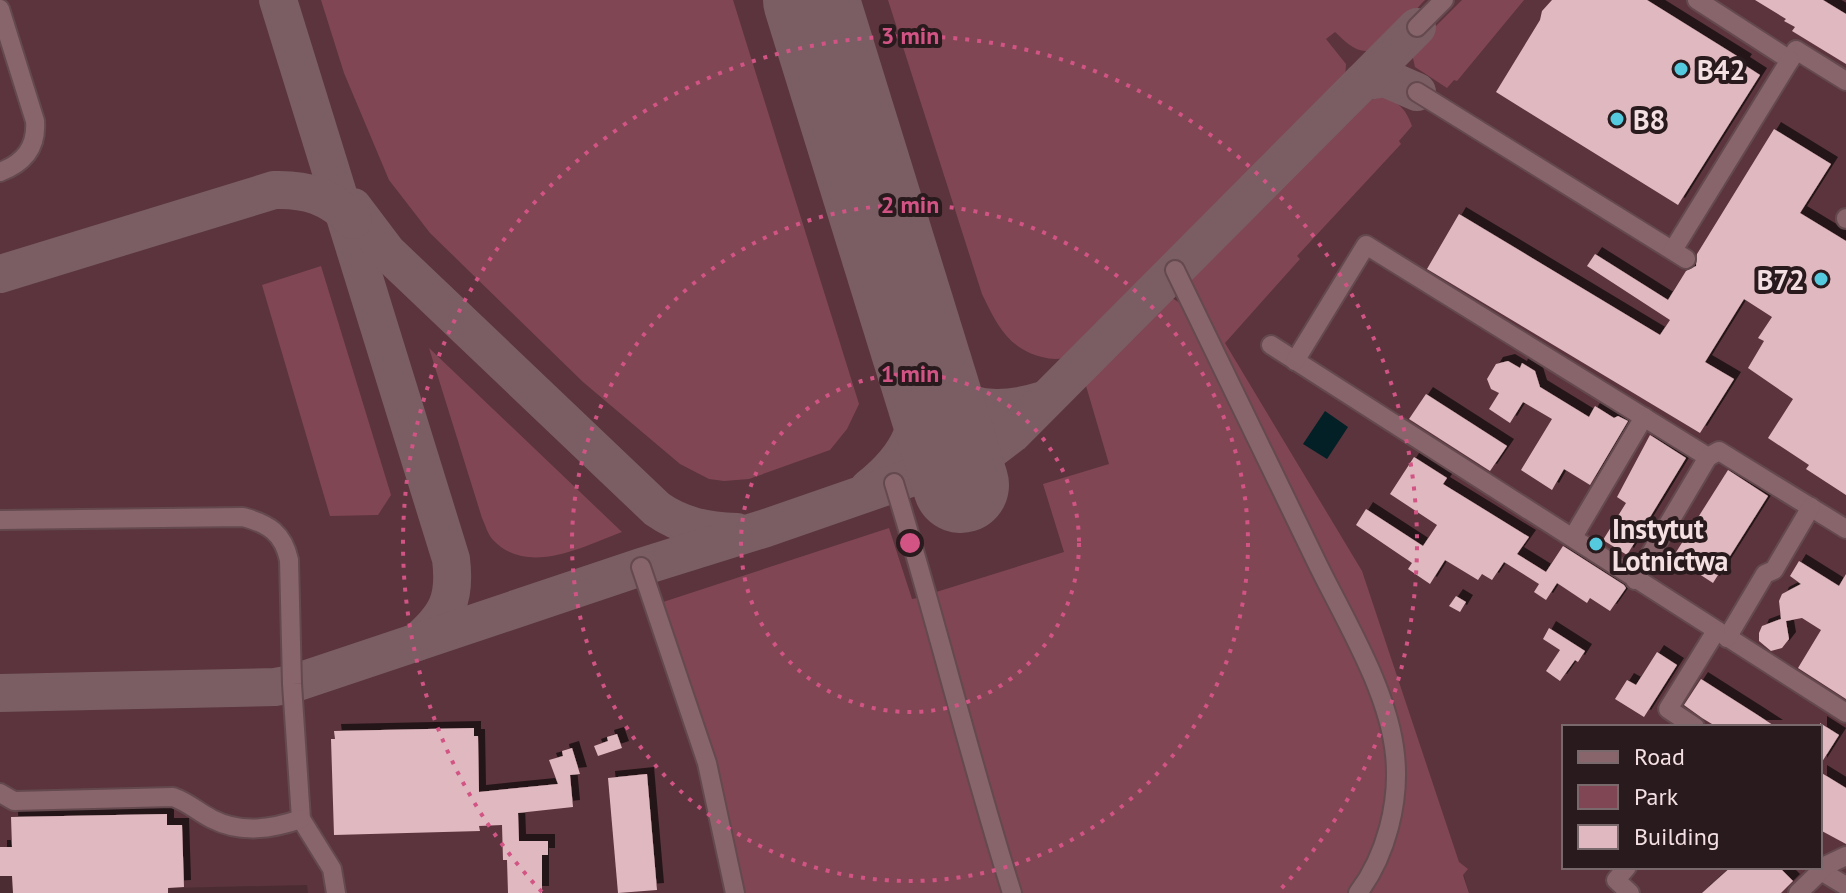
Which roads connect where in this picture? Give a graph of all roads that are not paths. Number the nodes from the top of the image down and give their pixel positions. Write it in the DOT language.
graph roads {
  1 [pos="1444,0"];
  2 [pos="1697,0"];
  3 [pos="0,9"];
  4 [pos="1417,27"];
  5 [pos="1790,60"];
  6 [pos="1846,81"];
  7 [pos="1417,92"];
  8 [pos="0,172"];
  9 [pos="1175,270"];
  10 [pos="1271,345"];
  11 [pos="1295,361"];
  12 [pos="1644,417"];
  13 [pos="1708,457"];
  14 [pos="894,483"];
  15 [pos="1811,507"];
  16 [pos="0,520"];
  17 [pos="1846,529"];
  18 [pos="1573,537"];
  19 [pos="641,567"];
  20 [pos="1635,580"];
  21 [pos="1722,634"];
  22 [pos="1846,713"];
  23 [pos="1692,725"];
  24 [pos="0,793"];
  25 [pos="301,819"];
  26 [pos="1846,856"];
  27 [pos="1625,869"];
  28 [pos="1810,881"];
  29 [pos="1846,886"];
  30 [pos="336,893"];
  31 [pos="735,893"];
  32 [pos="1012,893"];
  33 [pos="1358,893"];
  34 [pos="1630,893"];
  1 -- 4 [label="street"];
  2 -- 5 [label="street"];
  3 -- 8 [label="street"];
  5 -- 6 [label="street"];
  5 -- 7 [label="street"];
  9 -- 33 [label="street"];
  10 -- 11 [label="street"];
  11 -- 12 [label="street"];
  11 -- 18 [label="street"];
  12 -- 13 [label="street"];
  12 -- 18 [label="street"];
  13 -- 15 [label="street"];
  13 -- 20 [label="street"];
  14 -- 32 [label="street"];
  15 -- 17 [label="street"];
  15 -- 21 [label="street"];
  16 -- 25 [label="street"];
  18 -- 20 [label="street"];
  19 -- 31 [label="street"];
  20 -- 21 [label="street"];
  21 -- 22 [label="street"];
  21 -- 23 [label="street"];
  24 -- 25 [label="street"];
  25 -- 30 [label="street"];
  26 -- 28 [label="street"];
  27 -- 34 [label="street"];
  28 -- 29 [label="street"];
}
